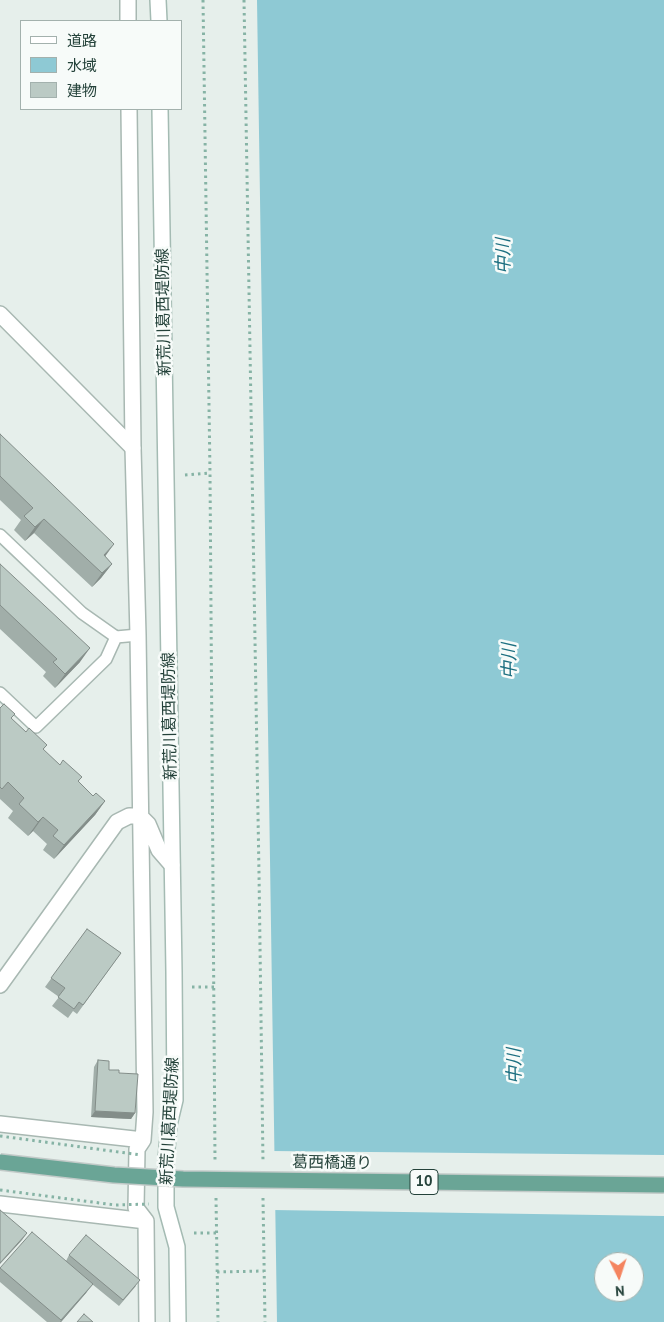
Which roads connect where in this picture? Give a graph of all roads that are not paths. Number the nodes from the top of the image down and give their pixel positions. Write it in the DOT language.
graph roads {
  1 [pos="128,0"];
  2 [pos="158,0"];
  3 [pos="128,20"];
  4 [pos="159,20"];
  5 [pos="129,110"];
  6 [pos="160,110"];
  7 [pos="0,314"];
  8 [pos="133,448"];
  9 [pos="0,535"];
  10 [pos="138,636"];
  11 [pos="116,637"];
  12 [pos="0,694"];
  13 [pos="140,816"];
  14 [pos="172,865"];
  15 [pos="0,984"];
  16 [pos="0,1124"];
  17 [pos="142,1147"];
  18 [pos="0,1162"];
  19 [pos="664,1185"];
  20 [pos="0,1204"];
  21 [pos="146,1221"];
  22 [pos="147,1322"];
  23 [pos="178,1322"];
  1 -- 3 [label="street"];
  2 -- 4 [label="street"];
  5 -- 8 [label="street"];
  6 -- 14 [label="street, 新荒川葛西堤防線"];
  7 -- 8 [label="street"];
  8 -- 10 [label="street"];
  9 -- 11 [label="lane"];
  10 -- 11 [label="lane"];
  10 -- 13 [label="street"];
  11 -- 12 [label="lane"];
  13 -- 14 [label="street"];
  13 -- 15 [label="street"];
  13 -- 17 [label="street"];
  14 -- 23 [label="street, 新荒川葛西堤防線"];
  16 -- 17 [label="street"];
  17 -- 21 [label="street"];
  18 -- 19 [label="main road, 葛西橋通り / 10, bridge"];
  20 -- 21 [label="street"];
  21 -- 22 [label="street"];
}
